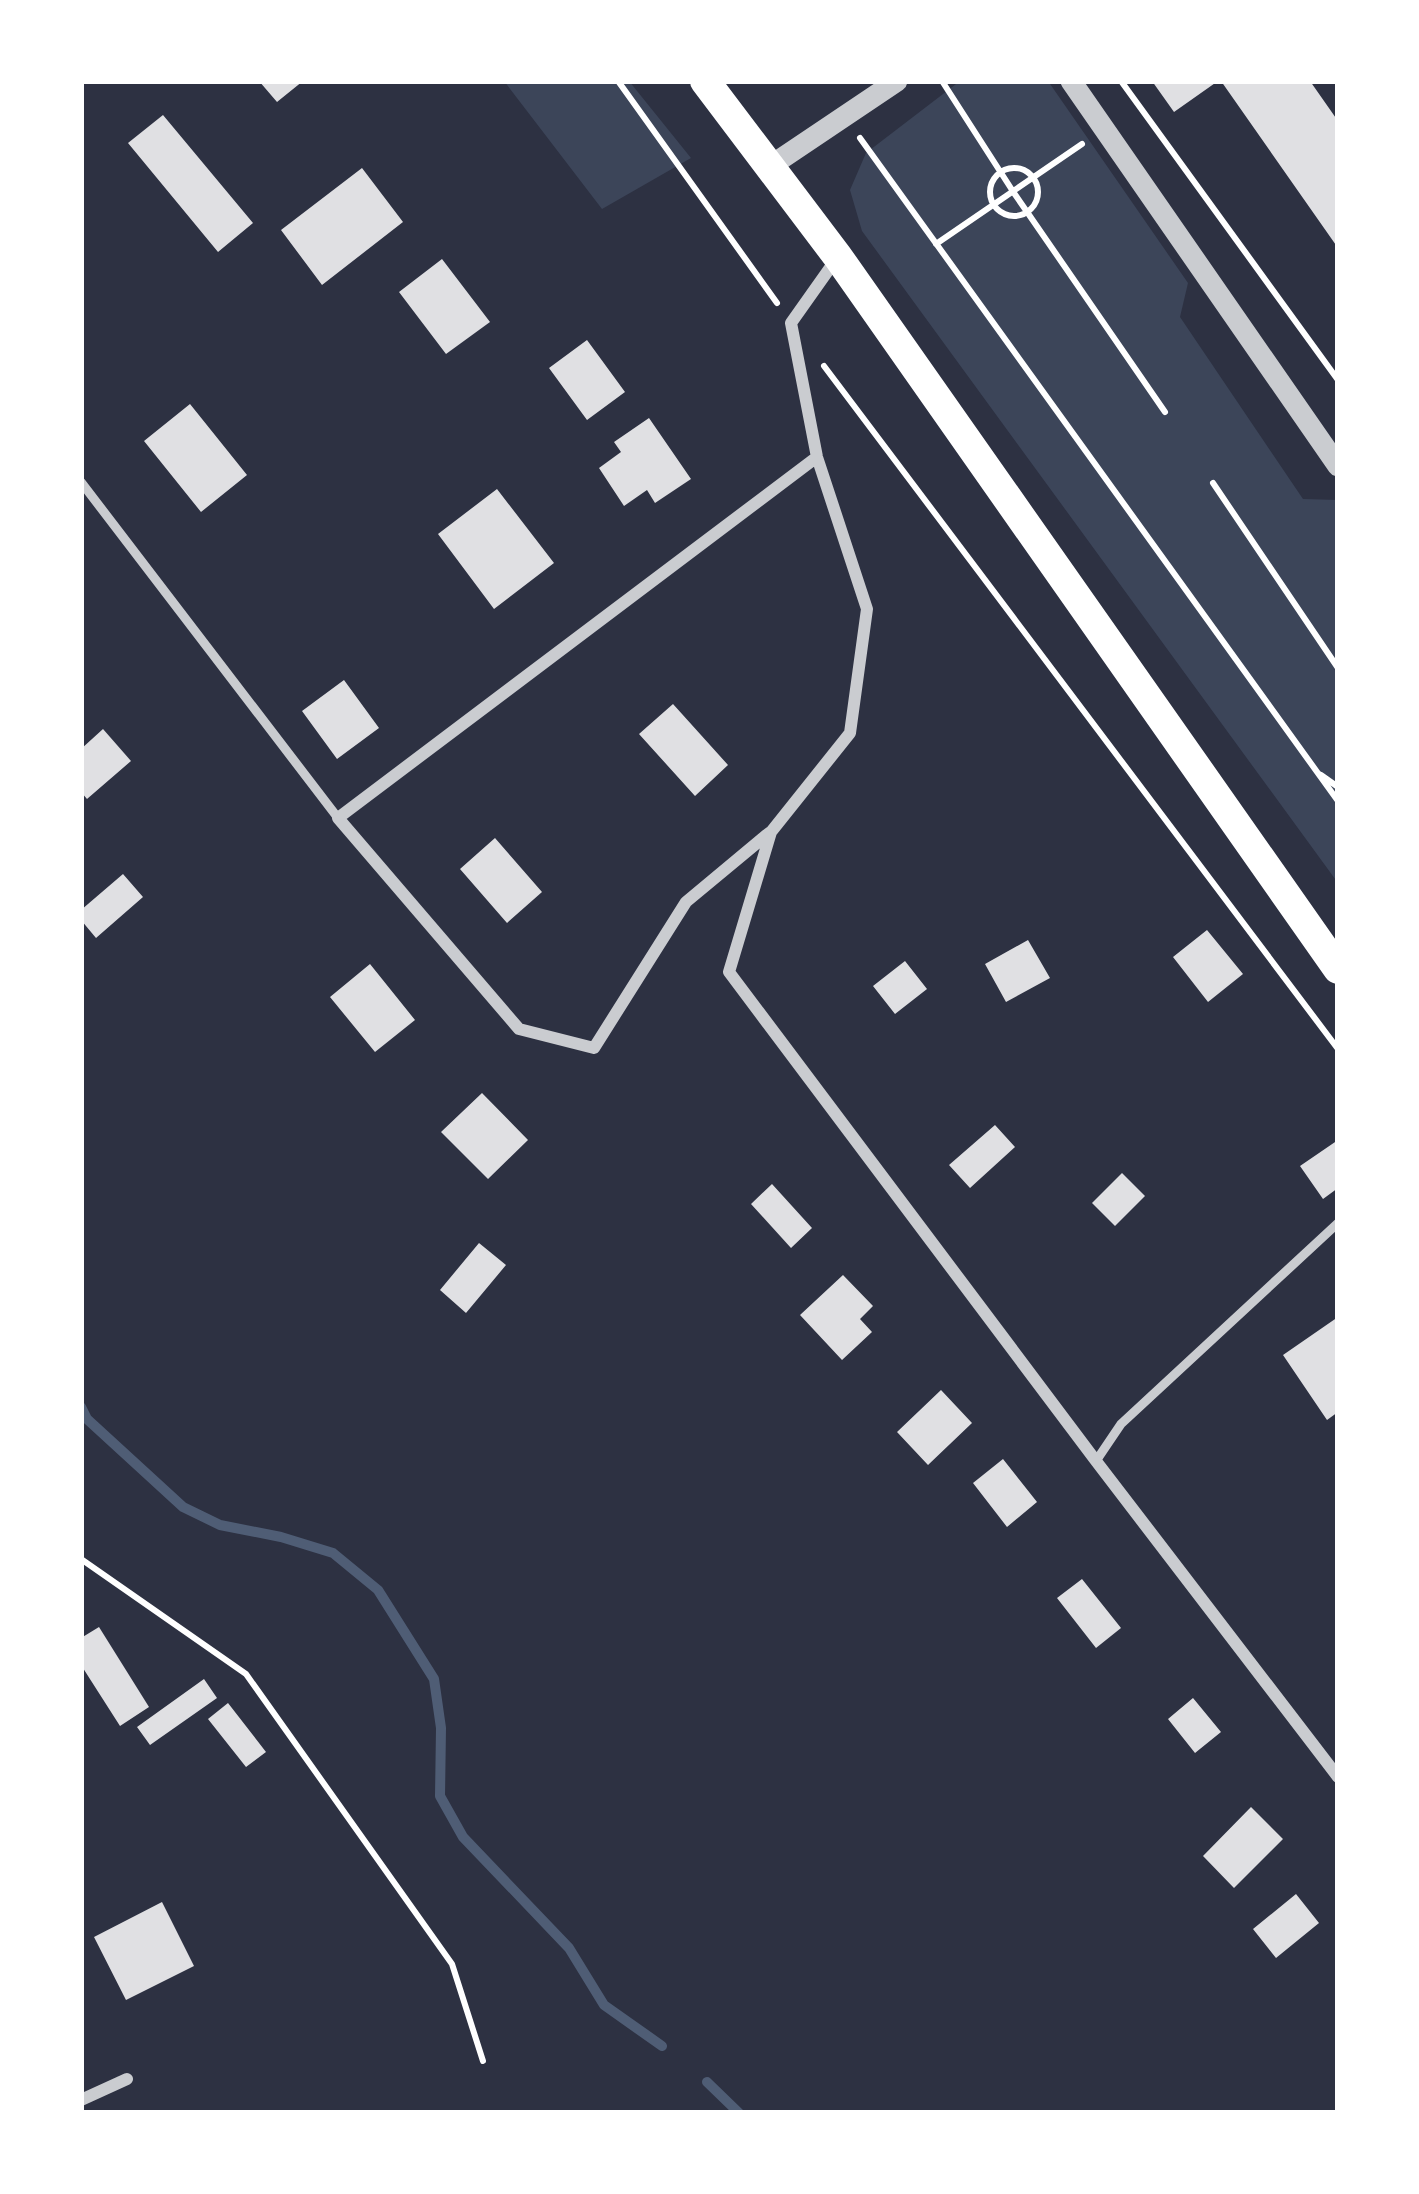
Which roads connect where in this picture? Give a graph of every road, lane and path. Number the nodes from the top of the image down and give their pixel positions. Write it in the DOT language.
graph roads {
  1 [pos="618,81"];
  2 [pos="706,81"];
  3 [pos="897,81"];
  4 [pos="942,81"];
  5 [pos="1071,81"];
  6 [pos="1121,81"];
  7 [pos="844,115"];
  8 [pos="1104,128"];
  9 [pos="769,167"];
  10 [pos="1001,172"];
  11 [pos="1034,178"];
  12 [pos="1014,193"];
  13 [pos="994,206"];
  14 [pos="1027,212"];
  15 [pos="936,244"];
  16 [pos="838,257"];
  17 [pos="791,323"];
  18 [pos="1338,380"];
  19 [pos="1165,412"];
  20 [pos="817,458"];
  21 [pos="1338,466"];
  22 [pos="81,482"];
  23 [pos="1213,483"];
  24 [pos="1338,668"];
  25 [pos="1314,770"];
  26 [pos="1338,787"];
  27 [pos="1338,802"];
  28 [pos="338,818"];
  29 [pos="771,832"];
  30 [pos="1338,969"];
  31 [pos="1338,1049"];
  32 [pos="1338,1223"];
  33 [pos="1096,1461"];
  34 [pos="81,1558"];
  35 [pos="1338,1777"];
  36 [pos="483,2061"];
  37 [pos="127,2079"];
  38 [pos="81,2100"];
  1 -- 17 [label="path"];
  2 -- 9 [label="main road"];
  3 -- 7 [label="street"];
  4 -- 10 [label="path"];
  5 -- 8 [label="street"];
  6 -- 18 [label="path"];
  7 -- 9 [label="street"];
  7 -- 15 [label="path"];
  8 -- 11 [label="path"];
  8 -- 21 [label="street"];
  9 -- 16 [label="main road"];
  10 -- 11 [label="path"];
  10 -- 12 [label="path"];
  10 -- 13 [label="path"];
  11 -- 12 [label="path"];
  11 -- 14 [label="path"];
  12 -- 13 [label="path"];
  12 -- 14 [label="path"];
  13 -- 14 [label="path"];
  13 -- 15 [label="path"];
  14 -- 19 [label="path"];
  15 -- 25 [label="path"];
  16 -- 17 [label="street"];
  16 -- 30 [label="main road"];
  17 -- 20 [label="street"];
  17 -- 31 [label="path"];
  20 -- 28 [label="street"];
  20 -- 29 [label="street"];
  22 -- 28 [label="lane"];
  23 -- 24 [label="path"];
  25 -- 26 [label="path"];
  25 -- 27 [label="path"];
  28 -- 29 [label="street"];
  29 -- 33 [label="street"];
  32 -- 33 [label="lane"];
  33 -- 35 [label="street"];
  34 -- 36 [label="path"];
  37 -- 38 [label="street"];
}
